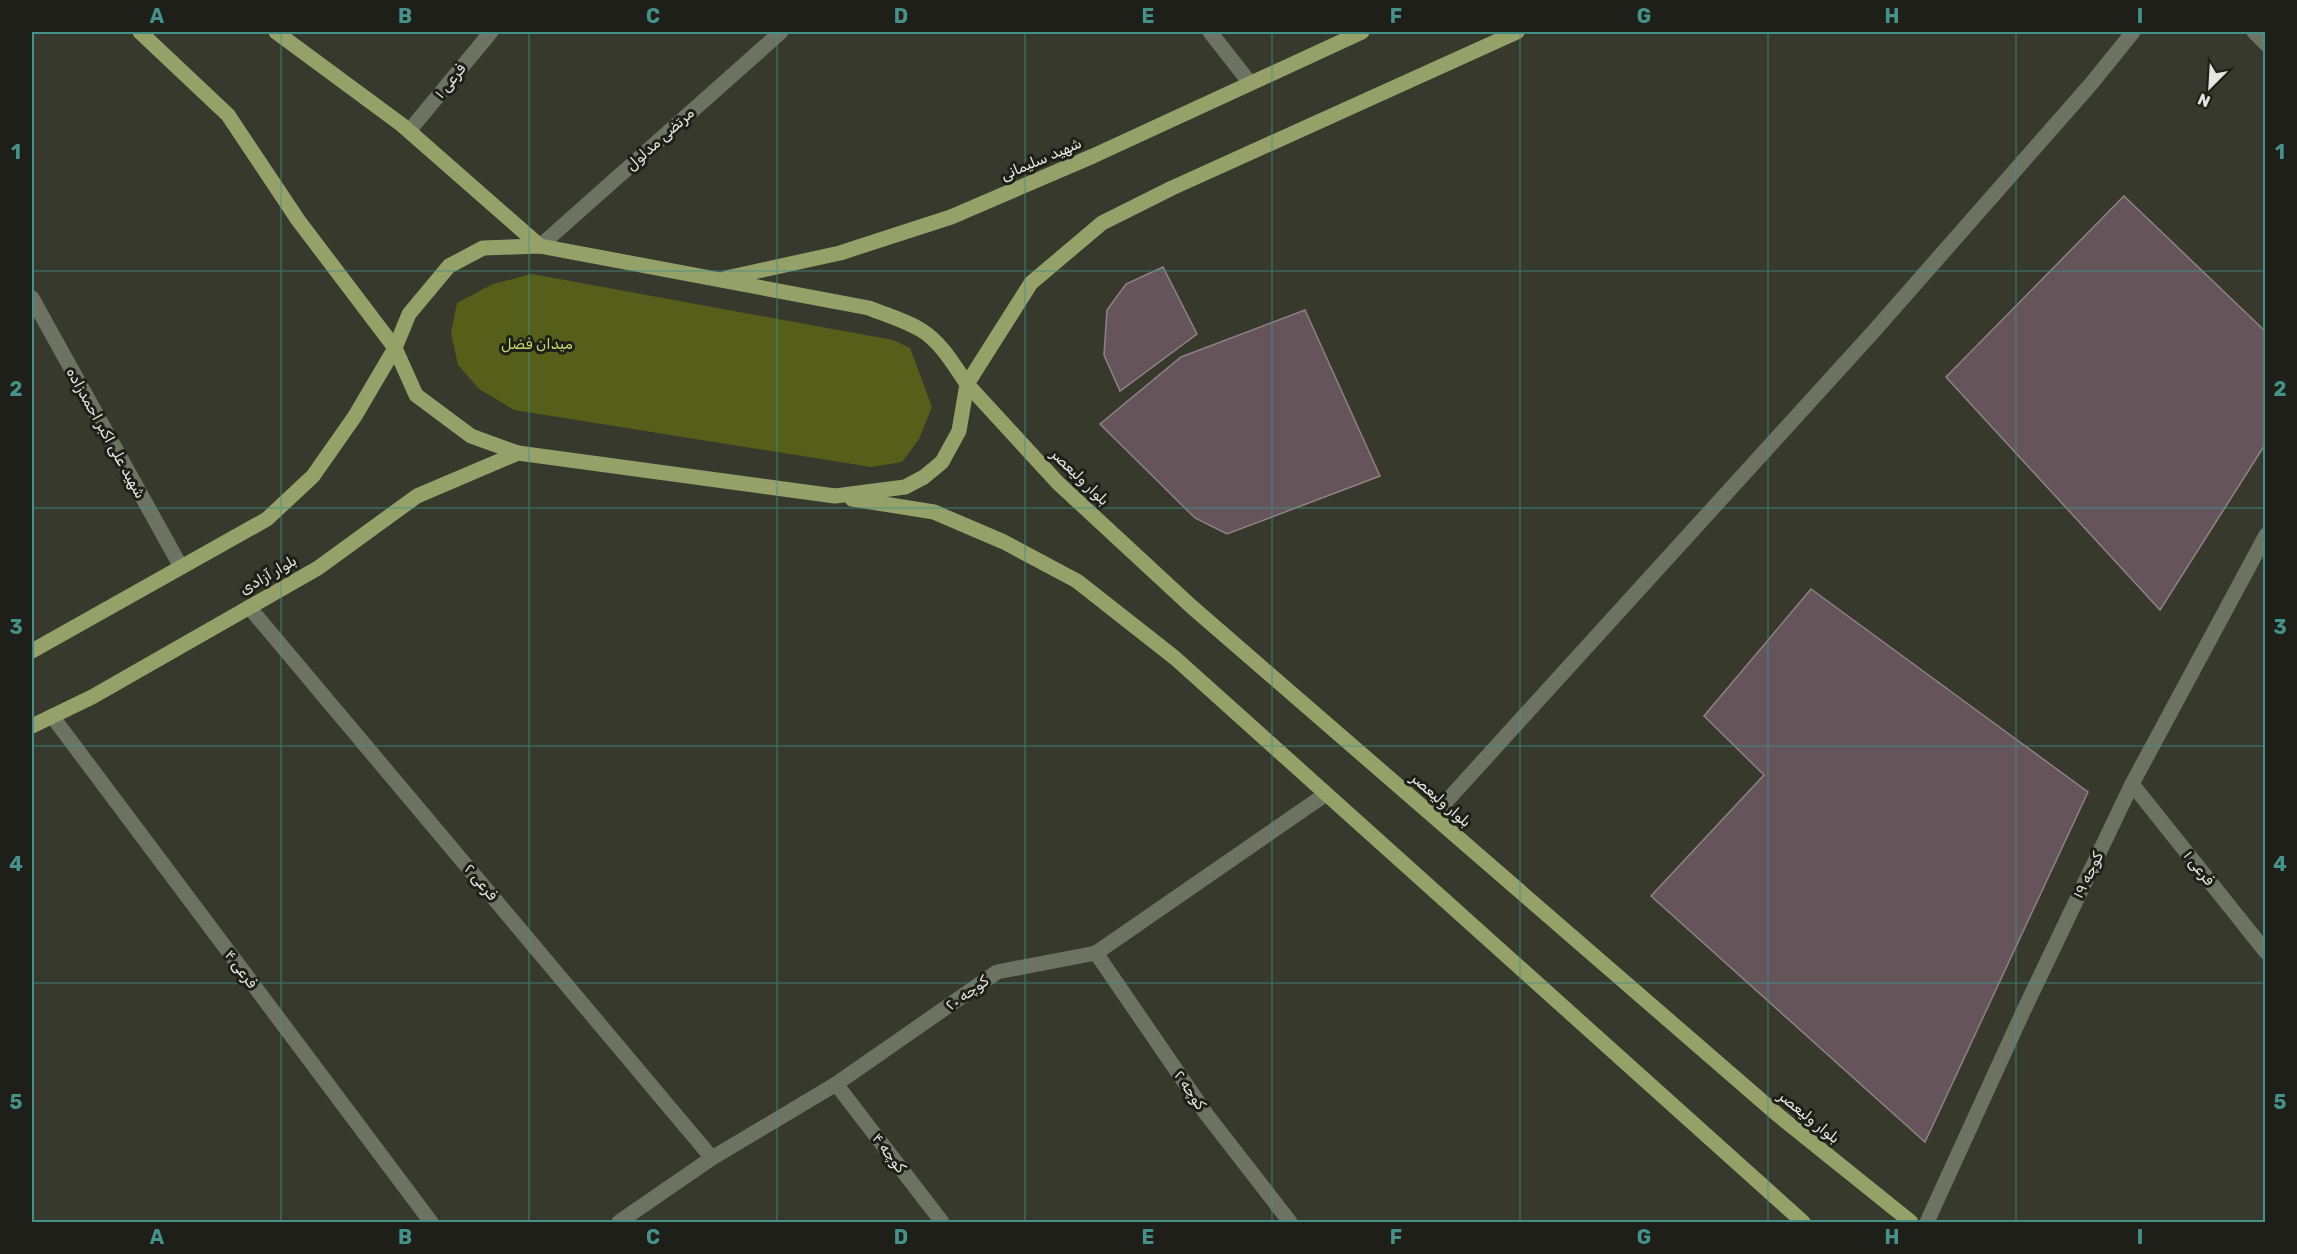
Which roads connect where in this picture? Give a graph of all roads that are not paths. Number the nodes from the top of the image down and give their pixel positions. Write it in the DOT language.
graph roads {
  1 [pos="140,32"];
  2 [pos="276,32"];
  3 [pos="491,32"];
  4 [pos="781,32"];
  5 [pos="1210,32"];
  6 [pos="1362,32"];
  7 [pos="1516,32"];
  8 [pos="2133,32"];
  9 [pos="2254,32"];
  10 [pos="2265,44"];
  11 [pos="1250,83"];
  12 [pos="409,132"];
  13 [pos="540,246"];
  14 [pos="719,280"];
  15 [pos="32,298"];
  16 [pos="395,348"];
  17 [pos="967,384"];
  18 [pos="518,453"];
  19 [pos="835,496"];
  20 [pos="2265,535"];
  21 [pos="181,567"];
  22 [pos="249,607"];
  23 [pos="32,651"];
  24 [pos="52,716"];
  25 [pos="32,726"];
  26 [pos="2132,784"];
  27 [pos="1326,794"];
  28 [pos="1433,816"];
  29 [pos="2265,952"];
  30 [pos="1096,953"];
  31 [pos="836,1084"];
  32 [pos="712,1158"];
  33 [pos="430,1222"];
  34 [pos="619,1222"];
  35 [pos="942,1222"];
  36 [pos="1290,1222"];
  37 [pos="1803,1222"];
  38 [pos="1911,1222"];
  39 [pos="1927,1222"];
  1 -- 16 [label="main road"];
  2 -- 12 [label="main road"];
  3 -- 12 [label="street, فرعی ۱"];
  4 -- 13 [label="street, مرتضی مدلول"];
  5 -- 11 [label="street"];
  6 -- 11 [label="main road, شهید سلیمانی"];
  7 -- 17 [label="main road"];
  8 -- 28 [label="street"];
  9 -- 10 [label="street"];
  11 -- 14 [label="main road, شهید سلیمانی"];
  12 -- 13 [label="main road"];
  13 -- 14 [label="main road"];
  13 -- 16 [label="main road"];
  14 -- 17 [label="main road"];
  15 -- 21 [label="street, شهید علی اکبر احمدزاده"];
  16 -- 18 [label="main road"];
  16 -- 21 [label="main road"];
  17 -- 19 [label="main road"];
  17 -- 28 [label="main road, بلوار ولیعصر"];
  18 -- 19 [label="main road"];
  18 -- 22 [label="main road, بلوار آزادی"];
  19 -- 27 [label="main road"];
  20 -- 26 [label="street, کوچه ۱۹"];
  21 -- 23 [label="main road"];
  22 -- 24 [label="main road, بلوار آزادی"];
  22 -- 32 [label="street, فرعی ۲"];
  24 -- 25 [label="main road, بلوار آزادی"];
  24 -- 33 [label="street, فرعی ۴"];
  26 -- 29 [label="street, فرعی ۱"];
  26 -- 39 [label="street, کوچه ۱۹"];
  27 -- 30 [label="street, کوچه ۲۰"];
  27 -- 37 [label="main road"];
  28 -- 38 [label="main road, بلوار ولیعصر"];
  30 -- 31 [label="street, کوچه ۲۰"];
  30 -- 36 [label="street, کوچه ۲"];
  31 -- 32 [label="street, کوچه ۲۰"];
  31 -- 35 [label="street, کوچه ۴"];
  32 -- 34 [label="street, کوچه ۲۰"];
}
